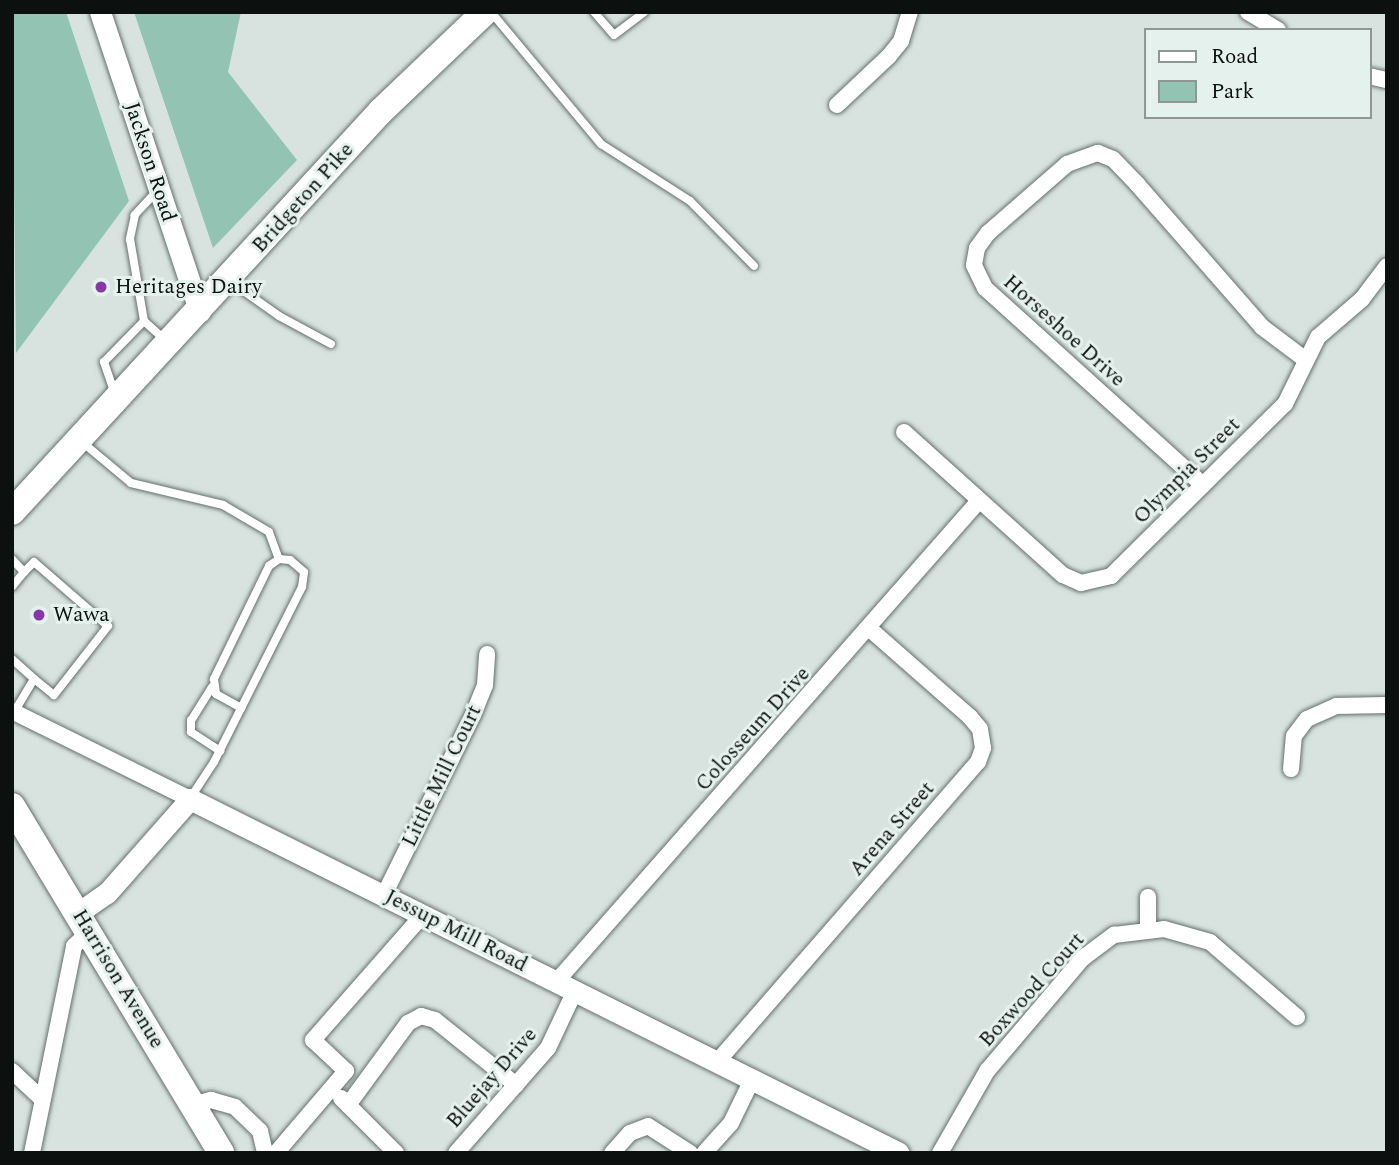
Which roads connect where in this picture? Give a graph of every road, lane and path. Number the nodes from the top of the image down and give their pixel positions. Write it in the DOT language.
graph roads {
  1 [pos="100,12"];
  2 [pos="485,12"];
  3 [pos="491,12"];
  4 [pos="594,12"];
  5 [pos="644,12"];
  6 [pos="910,12"];
  7 [pos="1248,12"];
  8 [pos="1275,28"];
  9 [pos="837,105"];
  10 [pos="159,188"];
  11 [pos="754,266"];
  12 [pos="1387,266"];
  13 [pos="228,280"];
  14 [pos="200,312"];
  15 [pos="144,321"];
  16 [pos="170,344"];
  17 [pos="331,344"];
  18 [pos="1306,360"];
  19 [pos="117,400"];
  20 [pos="904,432"];
  21 [pos="79,440"];
  22 [pos="1203,485"];
  23 [pos="978,502"];
  24 [pos="12,512"];
  25 [pos="12,559"];
  26 [pos="279,559"];
  27 [pos="24,572"];
  28 [pos="12,587"];
  29 [pos="870,629"];
  30 [pos="487,654"];
  31 [pos="12,659"];
  32 [pos="34,679"];
  33 [pos="212,687"];
  34 [pos="1387,705"];
  35 [pos="241,708"];
  36 [pos="13,711"];
  37 [pos="219,751"];
  38 [pos="1291,769"];
  39 [pos="190,799"];
  40 [pos="12,806"];
  41 [pos="384,895"];
  42 [pos="1148,897"];
  43 [pos="423,915"];
  44 [pos="83,923"];
  45 [pos="1148,928"];
  46 [pos="556,982"];
  47 [pos="575,991"];
  48 [pos="1297,1017"];
  49 [pos="717,1062"];
  50 [pos="12,1071"];
  51 [pos="346,1072"];
  52 [pos="752,1080"];
  53 [pos="363,1085"];
  54 [pos="516,1085"];
  55 [pos="331,1089"];
  56 [pos="41,1098"];
  57 [pos="193,1105"];
  58 [pos="348,1105"];
  59 [pos="32,1153"];
  60 [pos="221,1153"];
  61 [pos="265,1153"];
  62 [pos="275,1153"];
  63 [pos="396,1153"];
  64 [pos="456,1153"];
  65 [pos="612,1153"];
  66 [pos="690,1153"];
  67 [pos="704,1153"];
  68 [pos="899,1153"];
  69 [pos="940,1153"];
  1 -- 10 [label="street, Jackson Road"];
  2 -- 13 [label="main road, Bridgeton Pike"];
  3 -- 11 [label="lane"];
  4 -- 5 [label="lane"];
  6 -- 9 [label="street"];
  7 -- 8 [label="street"];
  10 -- 14 [label="street, Jackson Road"];
  10 -- 15 [label="lane"];
  12 -- 18 [label="street, Olympia Street"];
  13 -- 14 [label="main road, Bridgeton Pike"];
  13 -- 17 [label="lane"];
  14 -- 16 [label="main road, Bridgeton Pike"];
  15 -- 16 [label="lane"];
  15 -- 19 [label="lane"];
  16 -- 19 [label="main road, Bridgeton Pike"];
  18 -- 22 [label="street, Olympia Street"];
  18 -- 22 [label="street, Horseshoe Drive"];
  19 -- 21 [label="main road, Bridgeton Pike"];
  20 -- 23 [label="street, Olympia Street"];
  21 -- 24 [label="main road, Bridgeton Pike"];
  21 -- 26 [label="lane"];
  22 -- 23 [label="street, Olympia Street"];
  23 -- 29 [label="street, Colosseum Drive"];
  25 -- 27 [label="lane"];
  26 -- 33 [label="lane"];
  26 -- 35 [label="lane"];
  27 -- 28 [label="lane"];
  27 -- 32 [label="lane"];
  29 -- 46 [label="street, Colosseum Drive"];
  29 -- 49 [label="street, Arena Street"];
  30 -- 41 [label="street, Little Mill Court"];
  31 -- 32 [label="lane"];
  32 -- 36 [label="lane"];
  33 -- 35 [label="lane"];
  33 -- 37 [label="lane"];
  34 -- 38 [label="street"];
  35 -- 37 [label="lane"];
  36 -- 39 [label="street, Jessup Mill Road"];
  37 -- 39 [label="lane"];
  39 -- 41 [label="street, Jessup Mill Road"];
  39 -- 44 [label="street"];
  40 -- 44 [label="main road, Harrison Avenue"];
  41 -- 43 [label="street, Jessup Mill Road"];
  42 -- 45 [label="street"];
  43 -- 46 [label="street, Jessup Mill Road"];
  43 -- 51 [label="street"];
  44 -- 56 [label="street"];
  44 -- 57 [label="main road, Harrison Avenue"];
  45 -- 48 [label="street, Boxwood Court"];
  45 -- 69 [label="street, Boxwood Court"];
  46 -- 47 [label="street, Jessup Mill Road"];
  47 -- 49 [label="street, Jessup Mill Road"];
  47 -- 54 [label="street, Bluejay Drive"];
  49 -- 52 [label="street, Jessup Mill Road"];
  50 -- 56 [label="street"];
  51 -- 53 [label="street"];
  51 -- 55 [label="street"];
  52 -- 67 [label="street"];
  52 -- 68 [label="street, Jessup Mill Road"];
  53 -- 54 [label="street"];
  53 -- 58 [label="street"];
  54 -- 64 [label="street, Bluejay Drive"];
  55 -- 58 [label="street"];
  55 -- 62 [label="street"];
  56 -- 59 [label="street"];
  57 -- 60 [label="main road, Harrison Avenue"];
  57 -- 61 [label="street"];
  58 -- 63 [label="street"];
  65 -- 66 [label="street"];
}
